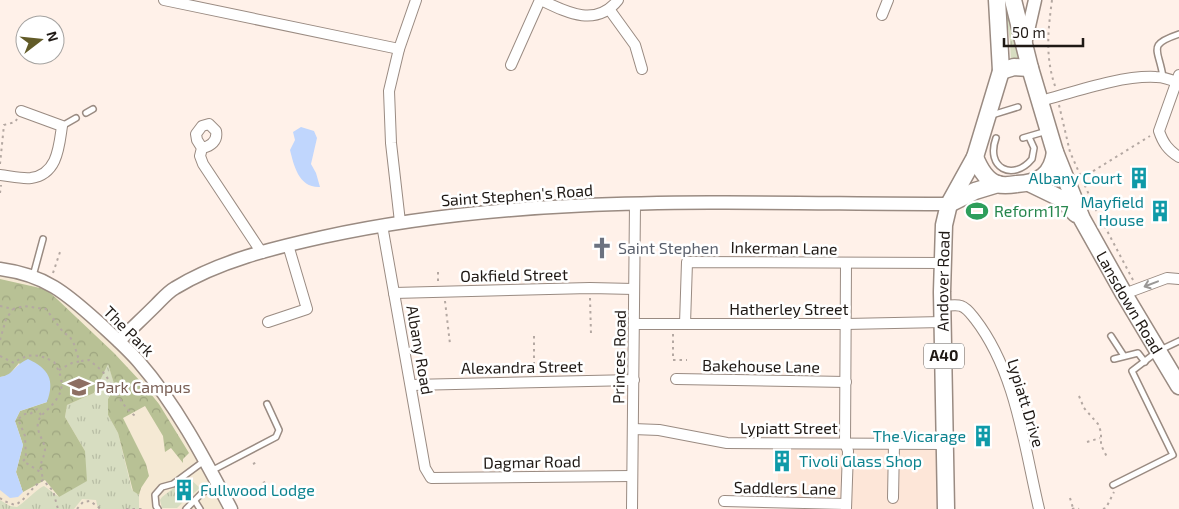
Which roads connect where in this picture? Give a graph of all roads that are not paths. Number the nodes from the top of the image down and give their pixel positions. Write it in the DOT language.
graph roads {
  1 [pos="164,0"];
  2 [pos="416,0"];
  3 [pos="540,0"];
  4 [pos="618,0"];
  5 [pos="888,0"];
  6 [pos="997,0"];
  7 [pos="1013,0"];
  8 [pos="1035,0"];
  9 [pos="609,9"];
  10 [pos="882,15"];
  11 [pos="1179,34"];
  12 [pos="1024,46"];
  13 [pos="399,49"];
  14 [pos="511,65"];
  15 [pos="642,68"];
  16 [pos="1030,68"];
  17 [pos="1001,70"];
  18 [pos="1163,78"];
  19 [pos="1178,80"];
  20 [pos="1049,99"];
  21 [pos="93,108"];
  22 [pos="1018,108"];
  23 [pos="21,111"];
  24 [pos="86,113"];
  25 [pos="76,118"];
  26 [pos="62,126"];
  27 [pos="1049,130"];
  28 [pos="992,131"];
  29 [pos="202,148"];
  30 [pos="1055,152"];
  31 [pos="976,157"];
  32 [pos="1179,157"];
  33 [pos="0,175"];
  34 [pos="1006,176"];
  35 [pos="1031,184"];
  36 [pos="635,204"];
  37 [pos="949,204"];
  38 [pos="1082,219"];
  39 [pos="400,222"];
  40 [pos="382,225"];
  41 [pos="43,239"];
  42 [pos="288,245"];
  43 [pos="262,252"];
  44 [pos="846,263"];
  45 [pos="942,263"];
  46 [pos="0,270"];
  47 [pos="32,276"];
  48 [pos="1179,279"];
  49 [pos="634,289"];
  50 [pos="1131,292"];
  51 [pos="394,293"];
  52 [pos="942,306"];
  53 [pos="268,322"];
  54 [pos="943,322"];
  55 [pos="634,324"];
  56 [pos="685,324"];
  57 [pos="846,324"];
  58 [pos="1111,336"];
  59 [pos="119,341"];
  60 [pos="1179,342"];
  61 [pos="1158,351"];
  62 [pos="1124,356"];
  63 [pos="1114,359"];
  64 [pos="1145,362"];
  65 [pos="676,379"];
  66 [pos="634,380"];
  67 [pos="846,382"];
  68 [pos="410,385"];
  69 [pos="1179,386"];
  70 [pos="267,404"];
  71 [pos="633,429"];
  72 [pos="845,443"];
  73 [pos="894,444"];
  74 [pos="945,444"];
  75 [pos="208,466"];
  76 [pos="632,476"];
  77 [pos="431,478"];
  78 [pos="218,484"];
  79 [pos="1113,485"];
  80 [pos="893,498"];
  81 [pos="724,501"];
  82 [pos="195,502"];
  83 [pos="846,507"];
  84 [pos="158,509"];
  85 [pos="186,509"];
  86 [pos="200,509"];
  87 [pos="231,509"];
  88 [pos="632,509"];
  89 [pos="946,509"];
  90 [pos="1039,509"];
  1 -- 13 [label="street"];
  2 -- 13 [label="street"];
  3 -- 9 [label="street"];
  3 -- 14 [label="street"];
  4 -- 9 [label="street"];
  5 -- 10 [label="street"];
  6 -- 17 [label="highway"];
  7 -- 12 [label="highway"];
  8 -- 12 [label="street"];
  9 -- 15 [label="street"];
  11 -- 18 [label="lane"];
  12 -- 16 [label="highway"];
  13 -- 39 [label="street"];
  16 -- 17 [label="highway"];
  16 -- 20 [label="highway, Lansdown Road"];
  17 -- 28 [label="highway, Andover Road"];
  18 -- 19 [label="street"];
  18 -- 20 [label="street"];
  19 -- 32 [label="street"];
  20 -- 27 [label="highway, Lansdown Road"];
  21 -- 24 [label="lane"];
  22 -- 28 [label="lane"];
  23 -- 26 [label="street"];
  25 -- 26 [label="lane"];
  26 -- 33 [label="street"];
  27 -- 30 [label="highway, Lansdown Road"];
  27 -- 34 [label="lane"];
  28 -- 31 [label="highway, Andover Road"];
  28 -- 34 [label="lane"];
  29 -- 43 [label="street"];
  30 -- 35 [label="highway"];
  30 -- 38 [label="highway, Lansdown Road"];
  31 -- 34 [label="highway"];
  31 -- 37 [label="highway, Andover Road / A40"];
  34 -- 35 [label="highway"];
  34 -- 37 [label="highway"];
  35 -- 38 [label="highway, Lansdown Road"];
  36 -- 37 [label="street, Saint Stephen's Road"];
  36 -- 39 [label="street, Saint Stephen's Road"];
  36 -- 49 [label="street, Princes Road"];
  37 -- 45 [label="highway, Andover Road / A40"];
  38 -- 50 [label="highway, Lansdown Road"];
  39 -- 40 [label="street, Saint Stephen's Road"];
  40 -- 42 [label="street, Saint Stephen's Road"];
  40 -- 51 [label="street, Albany Road"];
  41 -- 47 [label="lane"];
  42 -- 43 [label="street, Saint Stephen's Road"];
  42 -- 53 [label="street"];
  43 -- 59 [label="street, Saint Stephen's Road"];
  44 -- 45 [label="street, Inkerman Lane"];
  44 -- 56 [label="street, Inkerman Lane"];
  44 -- 57 [label="street"];
  45 -- 52 [label="highway, Andover Road / A40"];
  46 -- 47 [label="street, The Park"];
  47 -- 59 [label="street, The Park"];
  48 -- 50 [label="street, one-way"];
  49 -- 51 [label="street, Oakfield Street"];
  49 -- 55 [label="street, Princes Road"];
  50 -- 61 [label="highway, Lansdown Road"];
  51 -- 68 [label="street, Albany Road"];
  52 -- 54 [label="highway, Andover Road / A40"];
  52 -- 90 [label="street, Lypiatt Drive"];
  54 -- 57 [label="street, Hatherley Street"];
  54 -- 74 [label="highway, Andover Road / A40"];
  55 -- 56 [label="street, Hatherley Street"];
  55 -- 66 [label="street, Princes Road"];
  56 -- 57 [label="street, Hatherley Street"];
  57 -- 67 [label="street"];
  58 -- 62 [label="lane"];
  59 -- 75 [label="street, The Park"];
  60 -- 61 [label="lane"];
  61 -- 64 [label="lane"];
  61 -- 69 [label="highway, Lansdown Road"];
  62 -- 63 [label="lane"];
  62 -- 64 [label="lane"];
  64 -- 79 [label="lane"];
  65 -- 67 [label="street, Bakehouse Lane"];
  66 -- 68 [label="street, Alexandra Street"];
  66 -- 71 [label="street, Princes Road"];
  67 -- 72 [label="street"];
  68 -- 77 [label="street, Albany Road"];
  70 -- 75 [label="lane"];
  71 -- 72 [label="street, Lypiatt Street"];
  71 -- 76 [label="street, Princes Road"];
  72 -- 73 [label="street, Lypiatt Street"];
  72 -- 83 [label="street"];
  73 -- 74 [label="street, Lypiatt Street"];
  73 -- 80 [label="street"];
  74 -- 89 [label="highway, Andover Road / A40"];
  75 -- 78 [label="street, The Park"];
  75 -- 84 [label="lane"];
  76 -- 77 [label="street, Dagmar Road"];
  76 -- 88 [label="street, Princes Road"];
  78 -- 82 [label="lane"];
  78 -- 87 [label="street, The Park"];
  81 -- 83 [label="street, Saddlers Lane"];
  82 -- 85 [label="lane"];
  82 -- 86 [label="lane"];
}
